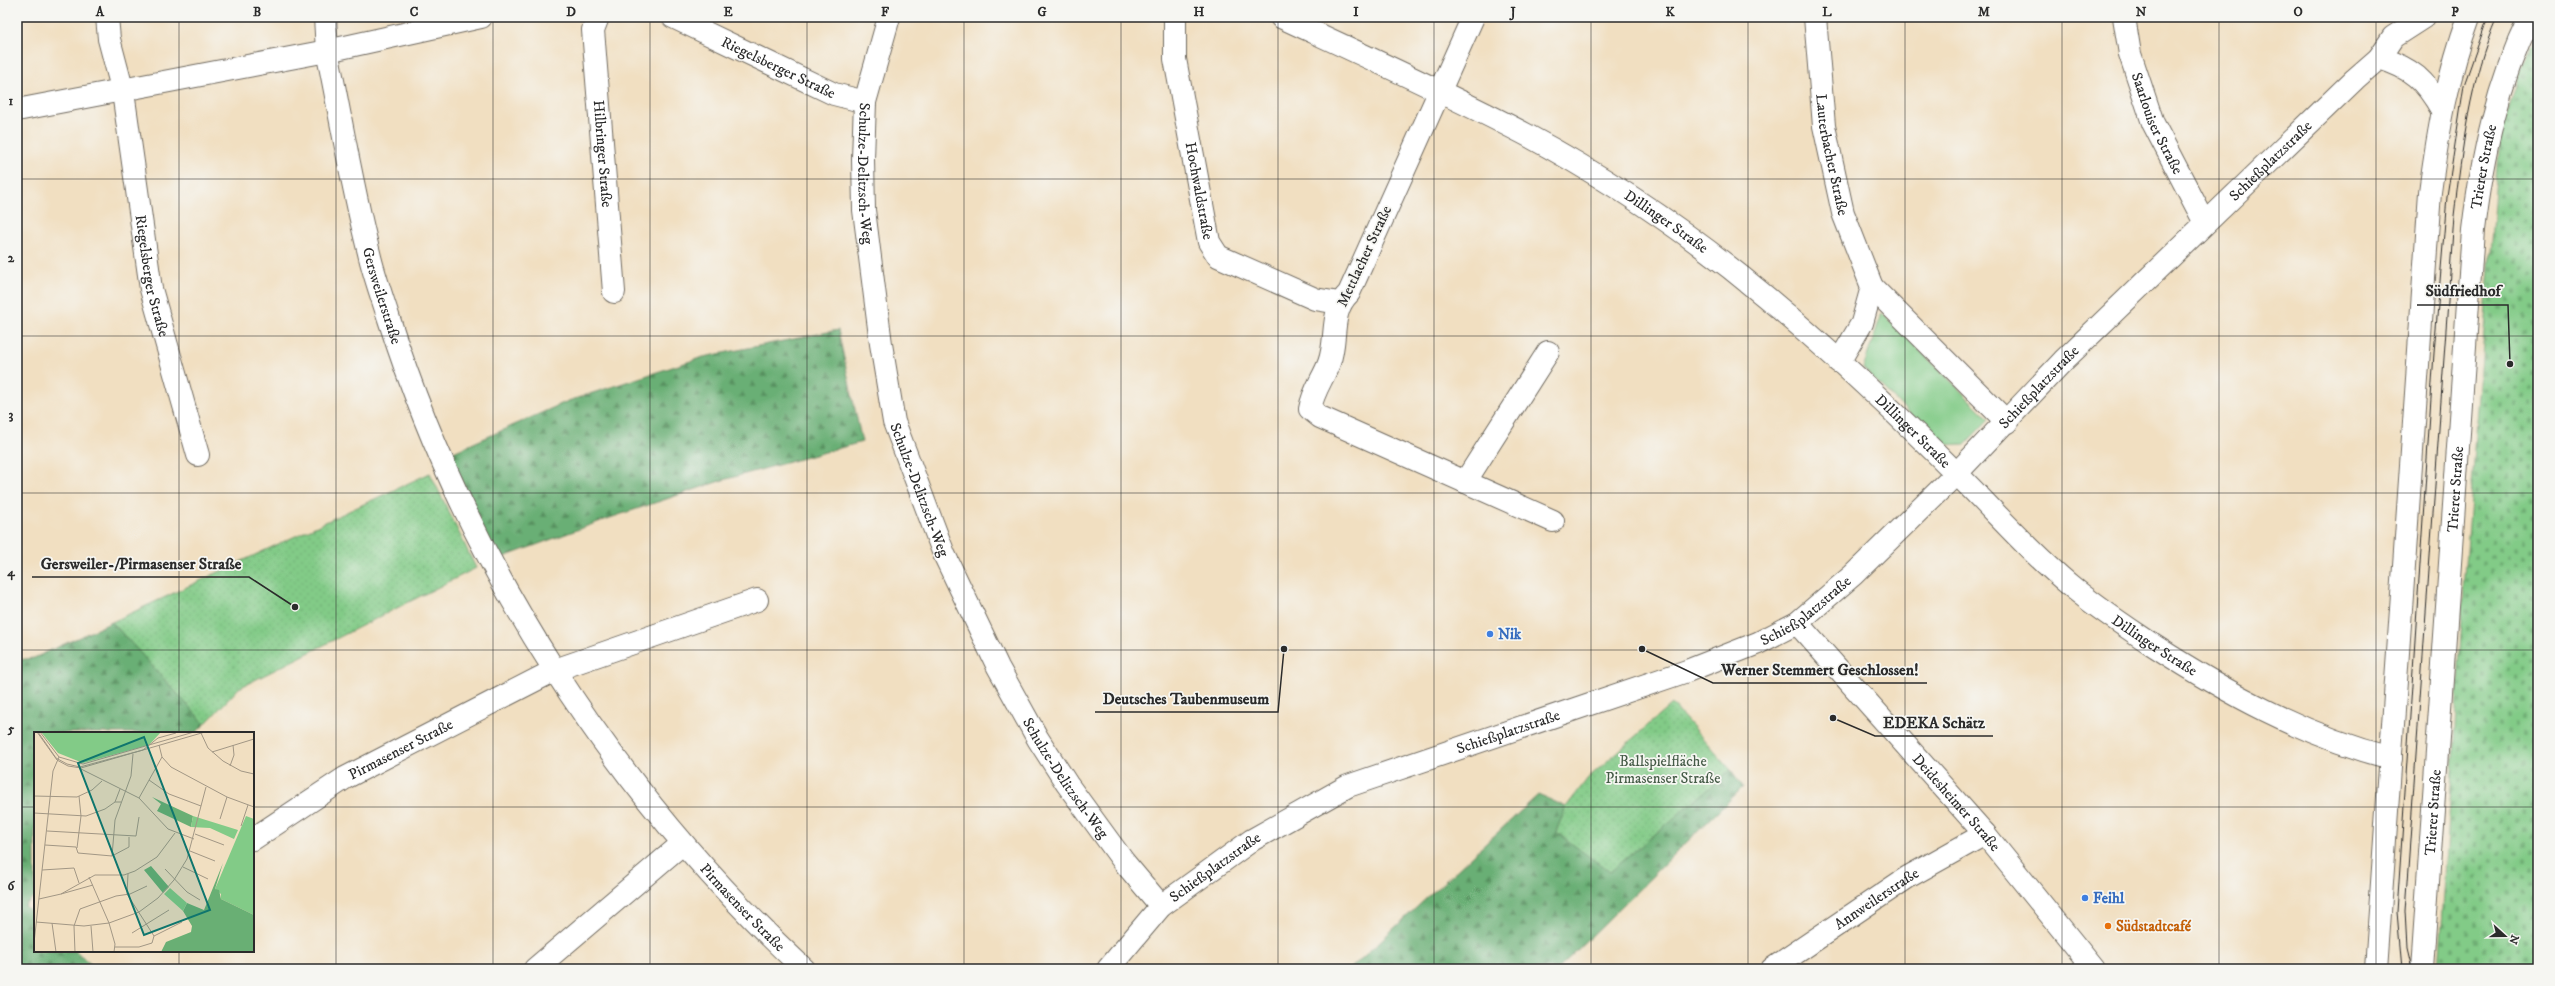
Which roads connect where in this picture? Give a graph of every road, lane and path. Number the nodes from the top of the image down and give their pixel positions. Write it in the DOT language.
graph roads {
  1 [pos="107,17"];
  2 [pos="324,17"];
  3 [pos="481,17"];
  4 [pos="598,17"];
  5 [pos="673,17"];
  6 [pos="889,17"];
  7 [pos="1175,17"];
  8 [pos="1281,17"];
  9 [pos="1473,17"];
  10 [pos="1815,17"];
  11 [pos="2124,17"];
  12 [pos="2424,17"];
  13 [pos="2469,17"];
  14 [pos="2530,17"];
  15 [pos="327,51"];
  16 [pos="2379,58"];
  17 [pos="1439,90"];
  18 [pos="123,92"];
  19 [pos="865,102"];
  20 [pos="17,110"];
  21 [pos="2442,110"];
  22 [pos="2205,223"];
  23 [pos="1872,287"];
  24 [pos="614,292"];
  25 [pos="1339,303"];
  26 [pos="1548,352"];
  27 [pos="1839,362"];
  28 [pos="2007,422"];
  29 [pos="198,456"];
  30 [pos="1956,474"];
  31 [pos="1466,482"];
  32 [pos="1554,521"];
  33 [pos="490,558"];
  34 [pos="757,600"];
  35 [pos="1797,624"];
  36 [pos="555,670"];
  37 [pos="2390,758"];
  38 [pos="1985,834"];
  39 [pos="254,838"];
  40 [pos="682,844"];
  41 [pos="1161,906"];
  42 [pos="535,969"];
  43 [pos="804,969"];
  44 [pos="1108,969"];
  45 [pos="1772,969"];
  46 [pos="2094,969"];
  47 [pos="2376,969"];
  48 [pos="2422,969"];
  1 -- 18 [label="street, Riegelsberger Straße"];
  2 -- 15 [label="street, Gersweilerstraße"];
  3 -- 15 [label="street"];
  4 -- 24 [label="street, Hilbringer Straße"];
  5 -- 19 [label="street, Riegelsberger Straße"];
  6 -- 19 [label="street, Schulze-Delitzsch-Weg"];
  7 -- 25 [label="street, Hochwaldstraße"];
  8 -- 17 [label="street"];
  9 -- 17 [label="street, Mettlacher Straße"];
  10 -- 23 [label="street, Lauterbacher Straße"];
  11 -- 22 [label="street, Saarlouiser Straße"];
  12 -- 16 [label="street, Schießplatzstraße"];
  13 -- 21 [label="street"];
  14 -- 48 [label="street, Trierer Straße"];
  15 -- 18 [label="street"];
  15 -- 33 [label="street, Gersweilerstraße"];
  16 -- 21 [label="street"];
  16 -- 22 [label="street, Schießplatzstraße"];
  17 -- 25 [label="street, Mettlacher Straße"];
  17 -- 27 [label="street, Dillinger Straße"];
  18 -- 20 [label="street"];
  18 -- 29 [label="street, Riegelsberger Straße"];
  19 -- 41 [label="street, Schulze-Delitzsch-Weg"];
  21 -- 37 [label="street"];
  22 -- 28 [label="street, Schießplatzstraße"];
  23 -- 27 [label="street"];
  23 -- 28 [label="street, Lauterbacher Straße"];
  25 -- 31 [label="street, Mettlacher Straße"];
  26 -- 31 [label="street"];
  27 -- 30 [label="street, Dillinger Straße"];
  28 -- 30 [label="street, Schießplatzstraße"];
  30 -- 35 [label="street, Schießplatzstraße"];
  30 -- 37 [label="street, Dillinger Straße"];
  31 -- 32 [label="street, Mettlacher Straße"];
  33 -- 36 [label="street, Pirmasenser Straße"];
  34 -- 36 [label="street, Pirmasenser Straße"];
  35 -- 38 [label="street, Deidesheimer Straße"];
  35 -- 41 [label="street, Schießplatzstraße"];
  36 -- 39 [label="street, Pirmasenser Straße"];
  36 -- 40 [label="street, Pirmasenser Straße"];
  37 -- 47 [label="street"];
  38 -- 45 [label="street, Annweilerstraße"];
  38 -- 46 [label="street, Deidesheimer Straße"];
  40 -- 42 [label="street"];
  40 -- 43 [label="street, Pirmasenser Straße"];
  41 -- 44 [label="street, Schießplatzstraße"];
}
